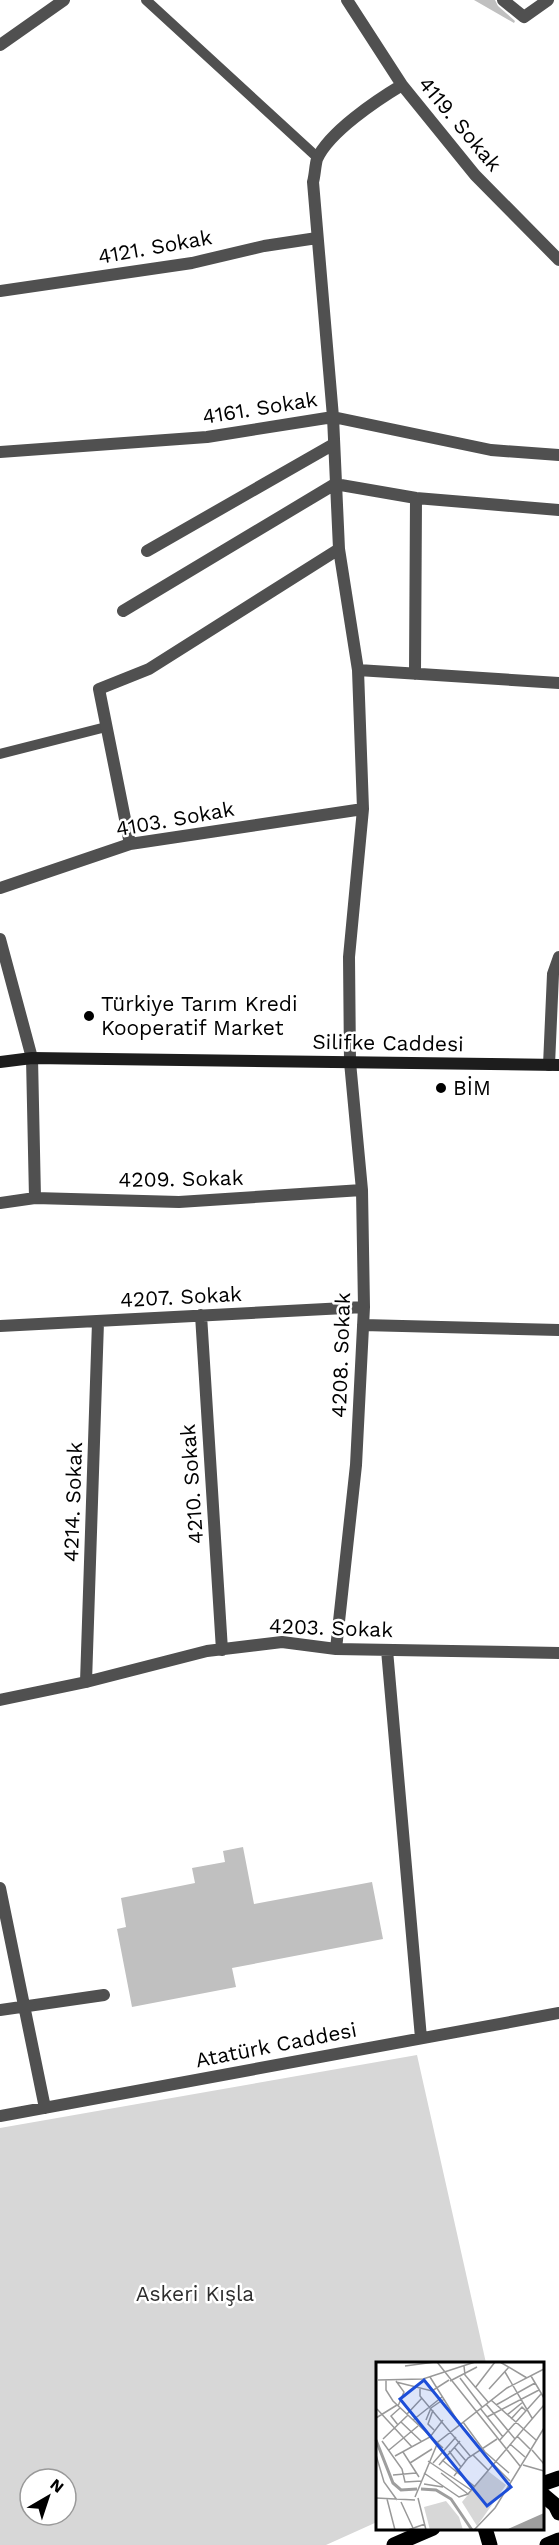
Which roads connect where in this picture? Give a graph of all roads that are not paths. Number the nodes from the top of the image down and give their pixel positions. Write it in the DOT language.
graph roads {
  1 [pos="64,0"];
  2 [pos="146,0"];
  3 [pos="347,0"];
  4 [pos="503,0"];
  5 [pos="548,0"];
  6 [pos="0,45"];
  7 [pos="402,85"];
  8 [pos="318,158"];
  9 [pos="317,238"];
  10 [pos="559,260"];
  11 [pos="0,291"];
  12 [pos="333,417"];
  13 [pos="334,444"];
  14 [pos="0,452"];
  15 [pos="559,455"];
  16 [pos="335,484"];
  17 [pos="416,498"];
  18 [pos="559,510"];
  19 [pos="339,549"];
  20 [pos="147,551"];
  21 [pos="123,611"];
  22 [pos="358,670"];
  23 [pos="415,674"];
  24 [pos="559,683"];
  25 [pos="106,727"];
  26 [pos="0,754"];
  27 [pos="363,809"];
  28 [pos="130,844"];
  29 [pos="0,888"];
  30 [pos="0,939"];
  31 [pos="559,957"];
  32 [pos="32,1058"];
  33 [pos="0,1062"];
  34 [pos="350,1062"];
  35 [pos="554,1065"];
  36 [pos="362,1190"];
  37 [pos="35,1198"];
  38 [pos="0,1203"];
  39 [pos="364,1307"];
  40 [pos="201,1315"];
  41 [pos="98,1322"];
  42 [pos="363,1325"];
  43 [pos="0,1326"];
  44 [pos="559,1330"];
  45 [pos="336,1649"];
  46 [pos="222,1650"];
  47 [pos="387,1650"];
  48 [pos="559,1653"];
  49 [pos="86,1682"];
  50 [pos="0,1700"];
  51 [pos="0,1888"];
  52 [pos="104,1995"];
  53 [pos="24,2006"];
  54 [pos="0,2010"];
  55 [pos="559,2013"];
  56 [pos="421,2038"];
  57 [pos="45,2108"];
  58 [pos="0,2116"];
  59 [pos="559,2478"];
  60 [pos="544,2484"];
  61 [pos="544,2495"];
  62 [pos="559,2513"];
  63 [pos="431,2530"];
  64 [pos="485,2530"];
  65 [pos="559,2540"];
  66 [pos="394,2545"];
  67 [pos="489,2545"];
  68 [pos="547,2545"];
  1 -- 6 [label="street"];
  2 -- 8 [label="lane"];
  3 -- 7 [label="street, 4119. Sokak"];
  4 -- 5 [label="street"];
  7 -- 8 [label="street"];
  7 -- 10 [label="street, 4119. Sokak"];
  8 -- 9 [label="street, 4208. Sokak"];
  9 -- 11 [label="street, 4121. Sokak"];
  9 -- 12 [label="street, 4208. Sokak"];
  12 -- 13 [label="street, 4208. Sokak"];
  12 -- 14 [label="street, 4161. Sokak"];
  12 -- 15 [label="street, 4161. Sokak"];
  13 -- 16 [label="street, 4208. Sokak"];
  13 -- 20 [label="street"];
  16 -- 17 [label="street"];
  16 -- 19 [label="street, 4208. Sokak"];
  16 -- 21 [label="street"];
  17 -- 18 [label="street"];
  17 -- 23 [label="street"];
  19 -- 22 [label="street, 4208. Sokak"];
  19 -- 25 [label="street"];
  22 -- 23 [label="street"];
  22 -- 27 [label="street, 4208. Sokak"];
  23 -- 24 [label="street"];
  25 -- 26 [label="lane"];
  25 -- 28 [label="street"];
  27 -- 28 [label="street, 4103. Sokak"];
  27 -- 34 [label="street, 4208. Sokak"];
  28 -- 29 [label="street, 4103. Sokak"];
  30 -- 32 [label="street"];
  31 -- 35 [label="street"];
  32 -- 33 [label="street, Silifke Caddesi"];
  32 -- 34 [label="street, Silifke Caddesi"];
  32 -- 37 [label="street"];
  34 -- 35 [label="street, Silifke Caddesi"];
  34 -- 36 [label="street, 4208. Sokak"];
  36 -- 37 [label="street, 4209. Sokak"];
  36 -- 39 [label="street, 4208. Sokak"];
  37 -- 38 [label="street, 4209. Sokak"];
  39 -- 40 [label="street, 4207. Sokak"];
  39 -- 42 [label="street, 4208. Sokak"];
  40 -- 41 [label="street, 4207. Sokak"];
  40 -- 46 [label="street, 4210. Sokak"];
  41 -- 43 [label="street, 4207. Sokak"];
  41 -- 49 [label="street, 4214. Sokak"];
  42 -- 44 [label="street"];
  42 -- 45 [label="street, 4208. Sokak"];
  45 -- 46 [label="street, 4203. Sokak"];
  45 -- 47 [label="street, 4203. Sokak"];
  46 -- 49 [label="street, 4203. Sokak"];
  47 -- 48 [label="street, 4203. Sokak"];
  47 -- 56 [label="street"];
  49 -- 50 [label="street, 4203. Sokak"];
  51 -- 53 [label="street"];
  52 -- 53 [label="street"];
  53 -- 54 [label="street"];
  53 -- 57 [label="street"];
  55 -- 56 [label="street, Atatürk Caddesi"];
  56 -- 57 [label="street, Atatürk Caddesi"];
  57 -- 58 [label="street, Atatürk Caddesi"];
  59 -- 60 [label="main road"];
  61 -- 62 [label="main road"];
  63 -- 66 [label="main road"];
  64 -- 67 [label="main road"];
  65 -- 68 [label="main road"];
}
